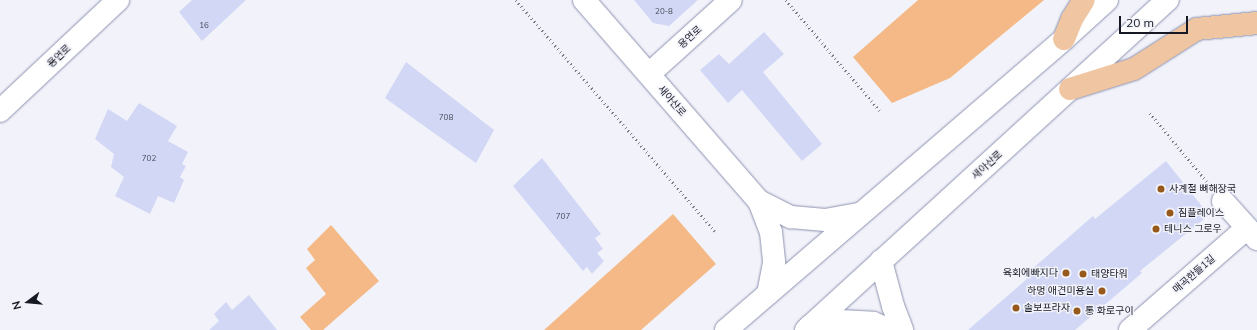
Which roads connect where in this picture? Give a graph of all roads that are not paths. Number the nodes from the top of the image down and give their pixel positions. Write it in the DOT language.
graph roads {
  1 [pos="118,0"];
  2 [pos="584,0"];
  3 [pos="731,0"];
  4 [pos="1084,0"];
  5 [pos="1107,0"];
  6 [pos="1168,0"];
  7 [pos="1257,23"];
  8 [pos="1064,39"];
  9 [pos="649,74"];
  10 [pos="1070,89"];
  11 [pos="0,111"];
  12 [pos="759,201"];
  13 [pos="1223,201"];
  14 [pos="858,214"];
  15 [pos="1252,234"];
  16 [pos="881,261"];
  17 [pos="768,293"];
  18 [pos="808,328"];
  19 [pos="726,330"];
  20 [pos="890,330"];
  21 [pos="902,330"];
  22 [pos="1130,330"];
  1 -- 11 [label="street, 용연로"];
  2 -- 9 [label="street, 새아산로"];
  3 -- 9 [label="street, 용연로"];
  4 -- 8 [label="highway"];
  5 -- 8 [label="street"];
  6 -- 10 [label="street, 새아산로"];
  7 -- 10 [label="highway"];
  8 -- 14 [label="street"];
  9 -- 12 [label="street, 새아산로"];
  10 -- 16 [label="street, 새아산로"];
  12 -- 14 [label="street, 새아산로"];
  12 -- 17 [label="street, 새아산로"];
  13 -- 15 [label="street"];
  14 -- 17 [label="street"];
  15 -- 22 [label="street, 매곡한들1길"];
  16 -- 18 [label="street, 새아산로"];
  16 -- 21 [label="street"];
  17 -- 19 [label="street"];
  18 -- 20 [label="street"];
}
